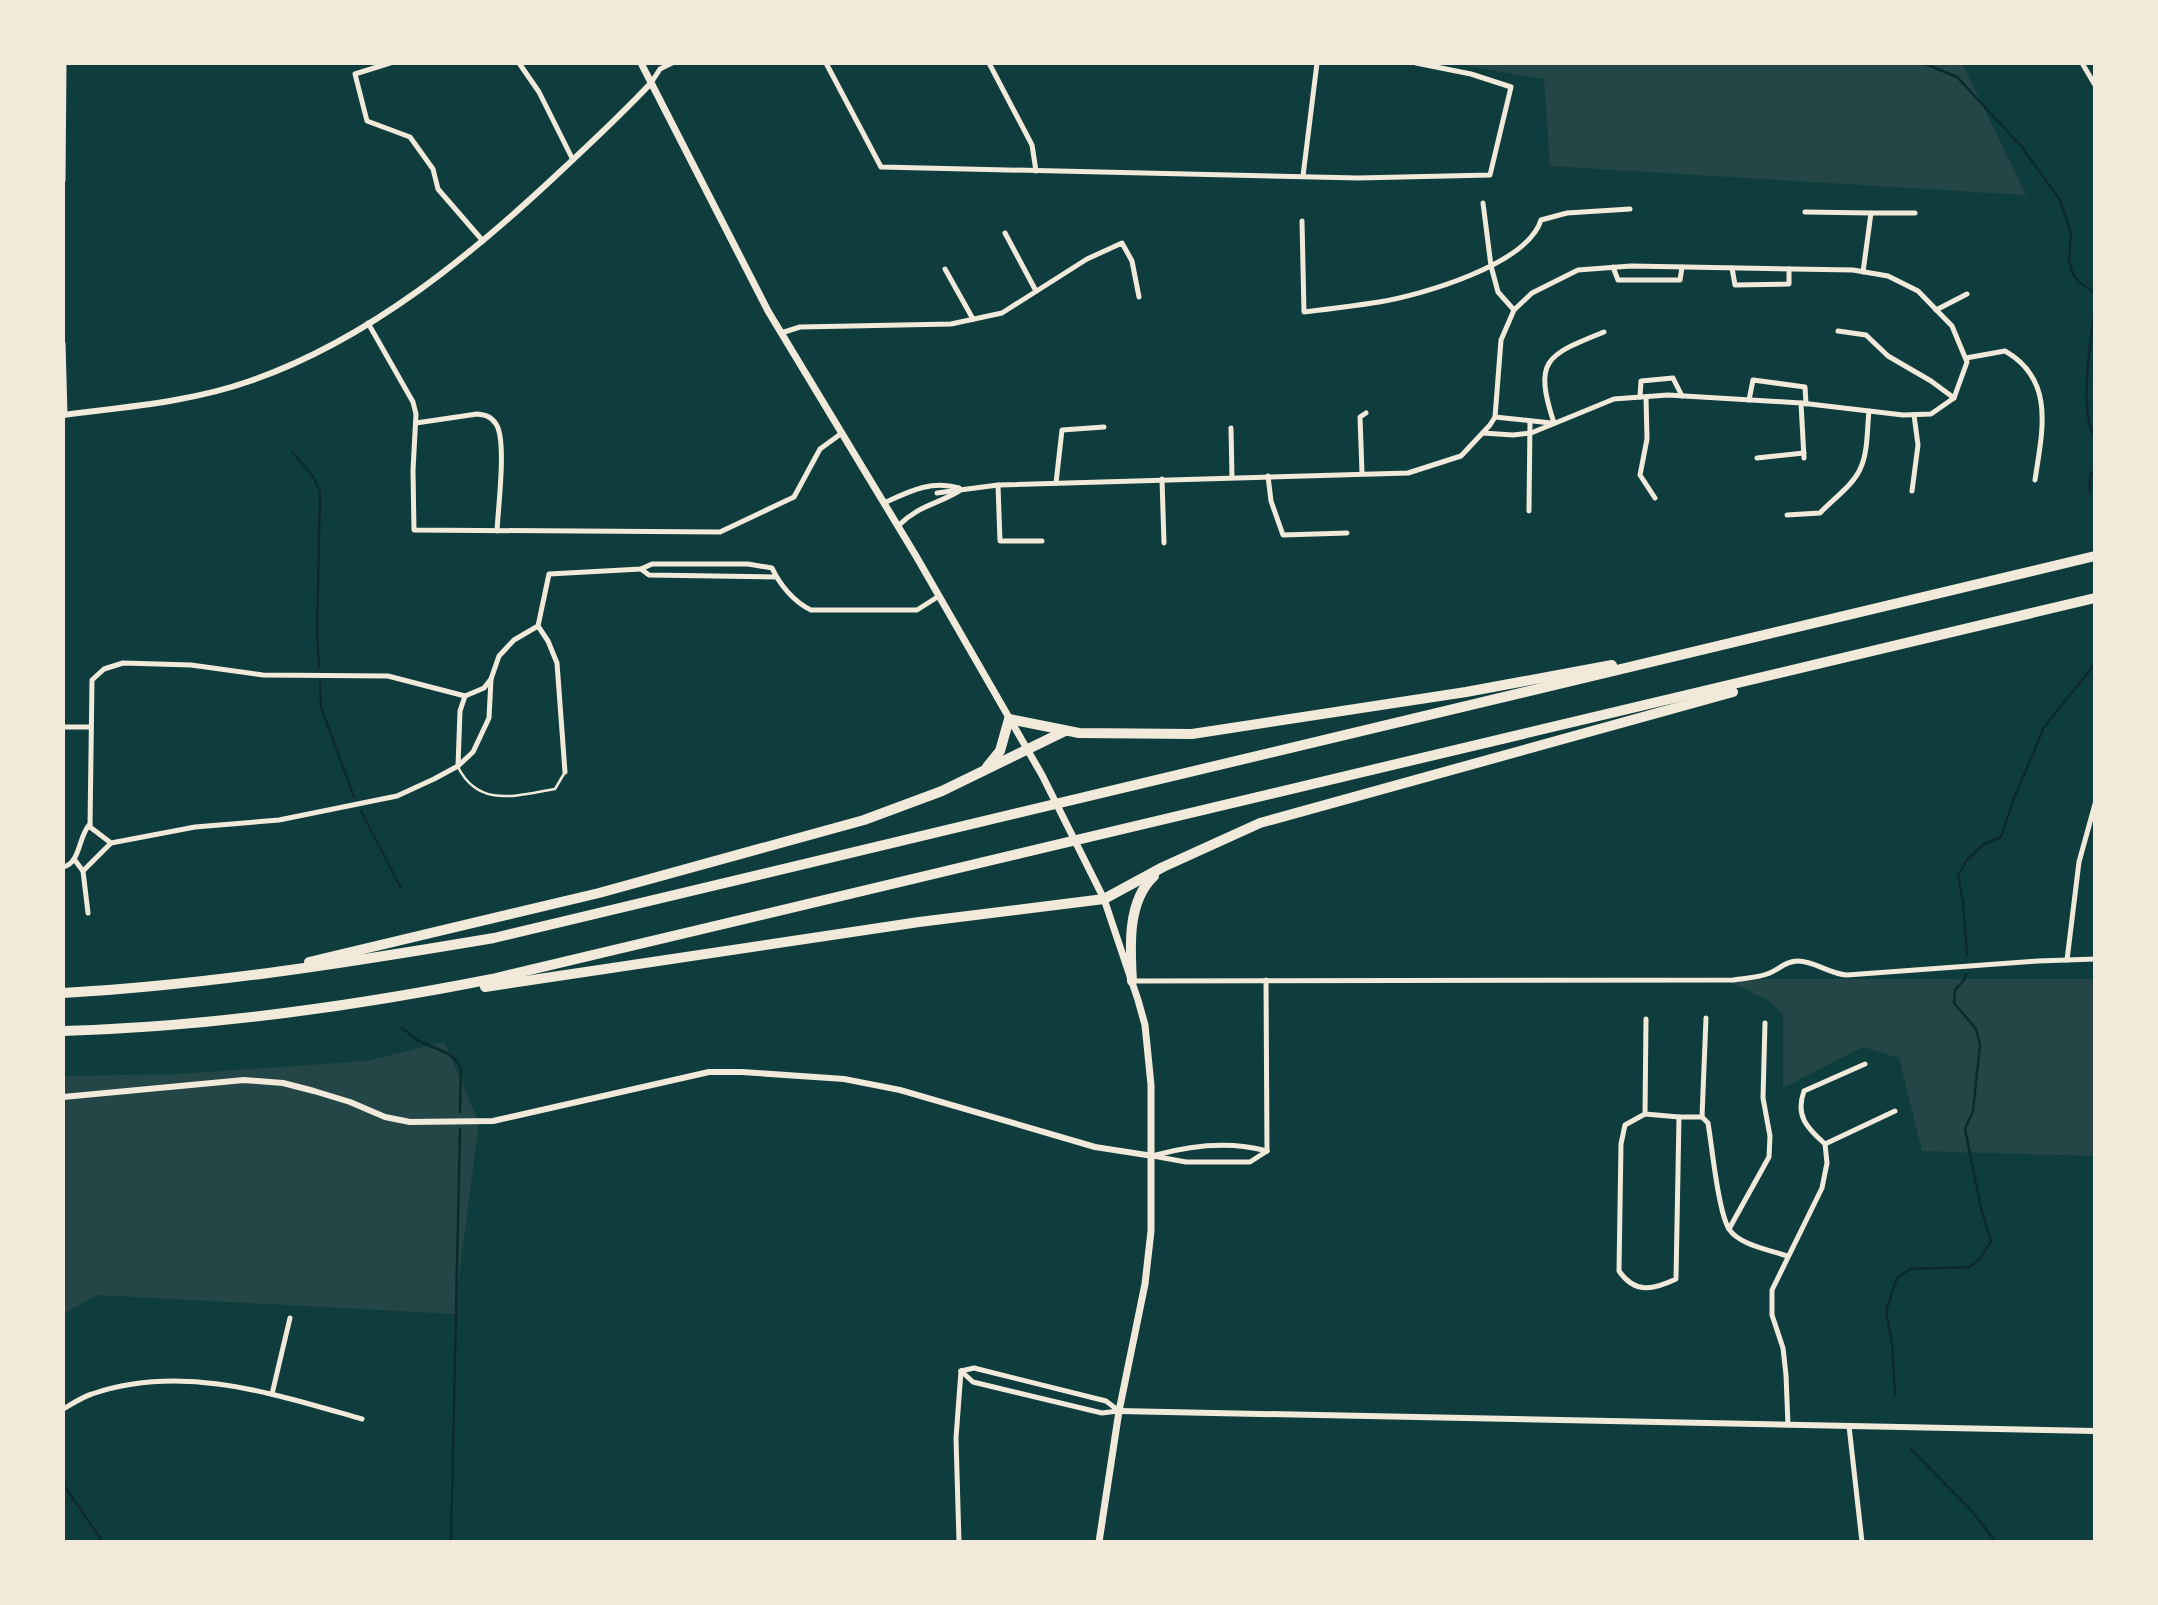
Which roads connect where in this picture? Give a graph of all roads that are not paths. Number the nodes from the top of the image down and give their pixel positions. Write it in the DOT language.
graph roads {
  1 [pos="64,63"];
  2 [pos="390,63"];
  3 [pos="519,63"];
  4 [pos="641,63"];
  5 [pos="673,63"];
  6 [pos="826,63"];
  7 [pos="989,63"];
  8 [pos="1317,63"];
  9 [pos="1416,63"];
  10 [pos="2082,63"];
  11 [pos="651,83"];
  12 [pos="2095,85"];
  13 [pos="573,160"];
  14 [pos="1036,171"];
  15 [pos="1303,176"];
  16 [pos="63,181"];
  17 [pos="1483,203"];
  18 [pos="1630,209"];
  19 [pos="1805,212"];
  20 [pos="1871,214"];
  21 [pos="1915,214"];
  22 [pos="1302,221"];
  23 [pos="1005,233"];
  24 [pos="483,241"];
  25 [pos="1491,266"];
  26 [pos="1614,267"];
  27 [pos="1682,267"];
  28 [pos="1732,268"];
  29 [pos="945,269"];
  30 [pos="1789,269"];
  31 [pos="1863,272"];
  32 [pos="1036,291"];
  33 [pos="1967,294"];
  34 [pos="1139,297"];
  35 [pos="1514,310"];
  36 [pos="1937,310"];
  37 [pos="973,319"];
  38 [pos="368,323"];
  39 [pos="1838,331"];
  40 [pos="1604,332"];
  41 [pos="781,333"];
  42 [pos="63,343"];
  43 [pos="1966,358"];
  44 [pos="1682,396"];
  45 [pos="1643,397"];
  46 [pos="1954,398"];
  47 [pos="1749,400"];
  48 [pos="1804,403"];
  49 [pos="1869,411"];
  50 [pos="1366,412"];
  51 [pos="64,414"];
  52 [pos="1914,415"];
  53 [pos="1495,417"];
  54 [pos="1530,421"];
  55 [pos="1554,423"];
  56 [pos="416,424"];
  57 [pos="1104,427"];
  58 [pos="1231,429"];
  59 [pos="842,433"];
  60 [pos="1483,433"];
  61 [pos="1531,433"];
  62 [pos="1757,458"];
  63 [pos="1362,473"];
  64 [pos="1268,476"];
  65 [pos="1232,477"];
  66 [pos="1162,480"];
  67 [pos="2035,480"];
  68 [pos="1056,483"];
  69 [pos="931,485"];
  70 [pos="998,485"];
  71 [pos="962,489"];
  72 [pos="1912,491"];
  73 [pos="937,493"];
  74 [pos="1655,498"];
  75 [pos="934,502"];
  76 [pos="884,503"];
  77 [pos="1529,511"];
  78 [pos="1787,515"];
  79 [pos="898,526"];
  80 [pos="497,531"];
  81 [pos="1347,533"];
  82 [pos="1042,541"];
  83 [pos="1164,543"];
  84 [pos="2095,556"];
  85 [pos="641,569"];
  86 [pos="776,577"];
  87 [pos="939,596"];
  88 [pos="2095,598"];
  89 [pos="538,626"];
  90 [pos="1712,646"];
  91 [pos="1877,652"];
  92 [pos="491,680"];
  93 [pos="466,696"];
  94 [pos="1009,719"];
  95 [pos="63,727"];
  96 [pos="91,727"];
  97 [pos="1065,731"];
  98 [pos="1027,749"];
  99 [pos="458,766"];
  100 [pos="984,770"];
  101 [pos="565,772"];
  102 [pos="2095,804"];
  103 [pos="90,824"];
  104 [pos="111,843"];
  105 [pos="74,859"];
  106 [pos="63,867"];
  107 [pos="1163,867"];
  108 [pos="83,871"];
  109 [pos="1104,900"];
  110 [pos="88,913"];
  111 [pos="2095,959"];
  112 [pos="2067,960"];
  113 [pos="1266,980"];
  114 [pos="1132,981"];
  115 [pos="202,982"];
  116 [pos="63,993"];
  117 [pos="377,1001"];
  118 [pos="1706,1018"];
  119 [pos="1646,1019"];
  120 [pos="1765,1023"];
  121 [pos="63,1031"];
  122 [pos="1865,1064"];
  123 [pos="63,1097"];
  124 [pos="1895,1111"];
  125 [pos="1645,1114"];
  126 [pos="1702,1116"];
  127 [pos="1679,1118"];
  128 [pos="1825,1144"];
  129 [pos="1267,1151"];
  130 [pos="1153,1156"];
  131 [pos="1729,1229"];
  132 [pos="1787,1256"];
  133 [pos="290,1318"];
  134 [pos="961,1371"];
  135 [pos="272,1394"];
  136 [pos="63,1409"];
  137 [pos="1119,1411"];
  138 [pos="362,1419"];
  139 [pos="1788,1425"];
  140 [pos="1849,1426"];
  141 [pos="2095,1431"];
  142 [pos="959,1542"];
  143 [pos="1099,1542"];
  144 [pos="1862,1542"];
  1 -- 16 [label="street"];
  2 -- 24 [label="street"];
  3 -- 13 [label="street"];
  4 -- 11 [label="main road"];
  5 -- 11 [label="street"];
  6 -- 14 [label="street"];
  7 -- 14 [label="street"];
  8 -- 15 [label="street"];
  9 -- 15 [label="street"];
  10 -- 12 [label="street"];
  11 -- 13 [label="street"];
  11 -- 41 [label="main road"];
  13 -- 24 [label="street"];
  14 -- 15 [label="street"];
  17 -- 25 [label="street"];
  18 -- 25 [label="street"];
  19 -- 20 [label="street"];
  20 -- 21 [label="street"];
  20 -- 31 [label="street"];
  22 -- 25 [label="street"];
  23 -- 32 [label="street"];
  24 -- 38 [label="street"];
  25 -- 35 [label="street"];
  26 -- 27 [label="street"];
  26 -- 27 [label="street"];
  26 -- 35 [label="street"];
  27 -- 28 [label="street"];
  28 -- 30 [label="street"];
  28 -- 30 [label="street"];
  29 -- 37 [label="street"];
  30 -- 31 [label="street"];
  31 -- 36 [label="street"];
  32 -- 34 [label="street"];
  32 -- 37 [label="street"];
  33 -- 36 [label="street"];
  35 -- 53 [label="street"];
  36 -- 43 [label="street"];
  37 -- 41 [label="street"];
  38 -- 51 [label="street"];
  38 -- 56 [label="street"];
  39 -- 46 [label="street"];
  40 -- 55 [label="street"];
  41 -- 59 [label="main road"];
  42 -- 51 [label="street"];
  43 -- 46 [label="street"];
  43 -- 67 [label="street"];
  44 -- 45 [label="street"];
  44 -- 45 [label="street"];
  44 -- 47 [label="street"];
  45 -- 55 [label="street"];
  45 -- 74 [label="street"];
  46 -- 52 [label="street"];
  47 -- 48 [label="street"];
  47 -- 48 [label="street"];
  48 -- 49 [label="street"];
  48 -- 62 [label="street"];
  49 -- 52 [label="street"];
  49 -- 78 [label="street"];
  50 -- 63 [label="street"];
  52 -- 72 [label="street"];
  53 -- 54 [label="street"];
  53 -- 60 [label="street"];
  54 -- 55 [label="street"];
  54 -- 61 [label="street"];
  55 -- 61 [label="street"];
  56 -- 80 [label="street"];
  56 -- 80 [label="street"];
  57 -- 68 [label="street"];
  58 -- 65 [label="street"];
  59 -- 76 [label="main road"];
  59 -- 80 [label="street"];
  60 -- 61 [label="street"];
  60 -- 63 [label="street"];
  61 -- 77 [label="street"];
  63 -- 64 [label="street"];
  64 -- 65 [label="street"];
  64 -- 81 [label="street"];
  65 -- 66 [label="street"];
  66 -- 68 [label="street"];
  66 -- 83 [label="street"];
  68 -- 70 [label="street"];
  69 -- 71 [label="street"];
  69 -- 73 [label="street"];
  69 -- 76 [label="street"];
  70 -- 71 [label="street"];
  70 -- 82 [label="street"];
  71 -- 73 [label="street"];
  71 -- 75 [label="street"];
  73 -- 75 [label="street"];
  75 -- 79 [label="street"];
  76 -- 79 [label="main road"];
  79 -- 87 [label="main road"];
  84 -- 90 [label="highway"];
  85 -- 86 [label="street"];
  85 -- 86 [label="street"];
  85 -- 89 [label="street"];
  86 -- 87 [label="street"];
  87 -- 94 [label="main road"];
  88 -- 91 [label="highway"];
  89 -- 92 [label="street"];
  89 -- 101 [label="street"];
  90 -- 97 [label="highway"];
  90 -- 115 [label="highway"];
  91 -- 107 [label="highway"];
  91 -- 117 [label="highway"];
  92 -- 93 [label="street"];
  92 -- 99 [label="street"];
  93 -- 96 [label="street"];
  93 -- 99 [label="street"];
  94 -- 97 [label="highway"];
  94 -- 98 [label="main road"];
  94 -- 100 [label="highway"];
  95 -- 96 [label="street"];
  96 -- 103 [label="street"];
  97 -- 98 [label="highway"];
  98 -- 100 [label="highway"];
  98 -- 109 [label="main road"];
  99 -- 101 [label="lane"];
  99 -- 104 [label="street"];
  100 -- 115 [label="highway"];
  102 -- 112 [label="street"];
  103 -- 104 [label="street"];
  103 -- 105 [label="street"];
  104 -- 108 [label="street"];
  105 -- 106 [label="street"];
  105 -- 108 [label="street"];
  107 -- 109 [label="highway"];
  107 -- 114 [label="highway"];
  108 -- 110 [label="street"];
  109 -- 114 [label="main road"];
  109 -- 117 [label="highway"];
  111 -- 112 [label="street"];
  112 -- 113 [label="street"];
  113 -- 114 [label="street"];
  113 -- 129 [label="street"];
  114 -- 130 [label="main road"];
  115 -- 116 [label="highway"];
  117 -- 121 [label="highway"];
  118 -- 126 [label="street"];
  119 -- 125 [label="street"];
  120 -- 131 [label="street"];
  122 -- 128 [label="street"];
  123 -- 130 [label="street"];
  124 -- 128 [label="street"];
  125 -- 127 [label="street"];
  125 -- 127 [label="street"];
  126 -- 127 [label="street"];
  126 -- 131 [label="street"];
  128 -- 132 [label="street"];
  129 -- 130 [label="street"];
  129 -- 130 [label="street"];
  130 -- 137 [label="main road"];
  131 -- 132 [label="street"];
  132 -- 139 [label="street"];
  133 -- 135 [label="street"];
  134 -- 137 [label="street"];
  134 -- 137 [label="street"];
  134 -- 142 [label="street"];
  135 -- 136 [label="street"];
  135 -- 138 [label="street"];
  137 -- 139 [label="street"];
  137 -- 143 [label="main road"];
  139 -- 140 [label="street"];
  140 -- 141 [label="street"];
  140 -- 144 [label="street"];
}
